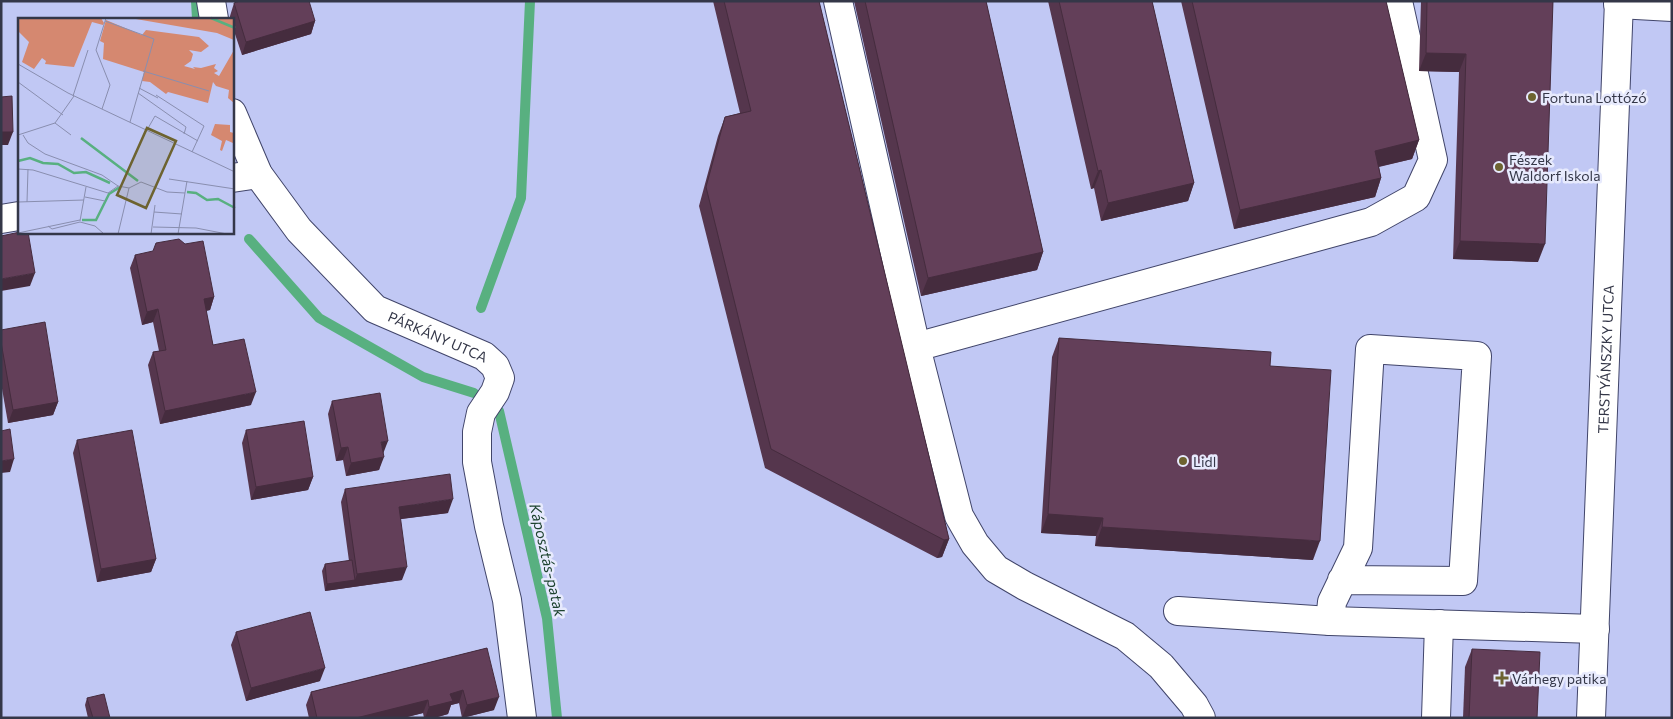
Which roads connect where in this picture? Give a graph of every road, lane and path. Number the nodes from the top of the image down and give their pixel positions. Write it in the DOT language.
graph roads {
  1 [pos="211,1"];
  2 [pos="838,1"];
  3 [pos="1398,1"];
  4 [pos="1618,2"];
  5 [pos="1672,7"];
  6 [pos="214,18"];
  7 [pos="234,123"];
  8 [pos="245,176"];
  9 [pos="18,216"];
  10 [pos="1,219"];
  11 [pos="916,347"];
  12 [pos="1342,580"];
  13 [pos="1178,611"];
  14 [pos="1330,621"];
  15 [pos="1439,624"];
  16 [pos="1595,629"];
  17 [pos="522,718"];
  18 [pos="1202,718"];
  19 [pos="1436,718"];
  20 [pos="1591,718"];
  1 -- 6 [label="street"];
  2 -- 11 [label="street"];
  3 -- 11 [label="street"];
  4 -- 5 [label="street"];
  4 -- 16 [label="street, TERSTYÁNSZKY UTCA"];
  7 -- 8 [label="street"];
  8 -- 17 [label="street, PÁRKÁNY UTCA"];
  9 -- 10 [label="street"];
  11 -- 18 [label="street"];
  12 -- 12 [label="street"];
  12 -- 14 [label="street"];
  13 -- 14 [label="street"];
  14 -- 15 [label="street"];
  15 -- 16 [label="street"];
  15 -- 19 [label="street"];
  16 -- 20 [label="street, TERSTYÁNSZKY UTCA"];
}
